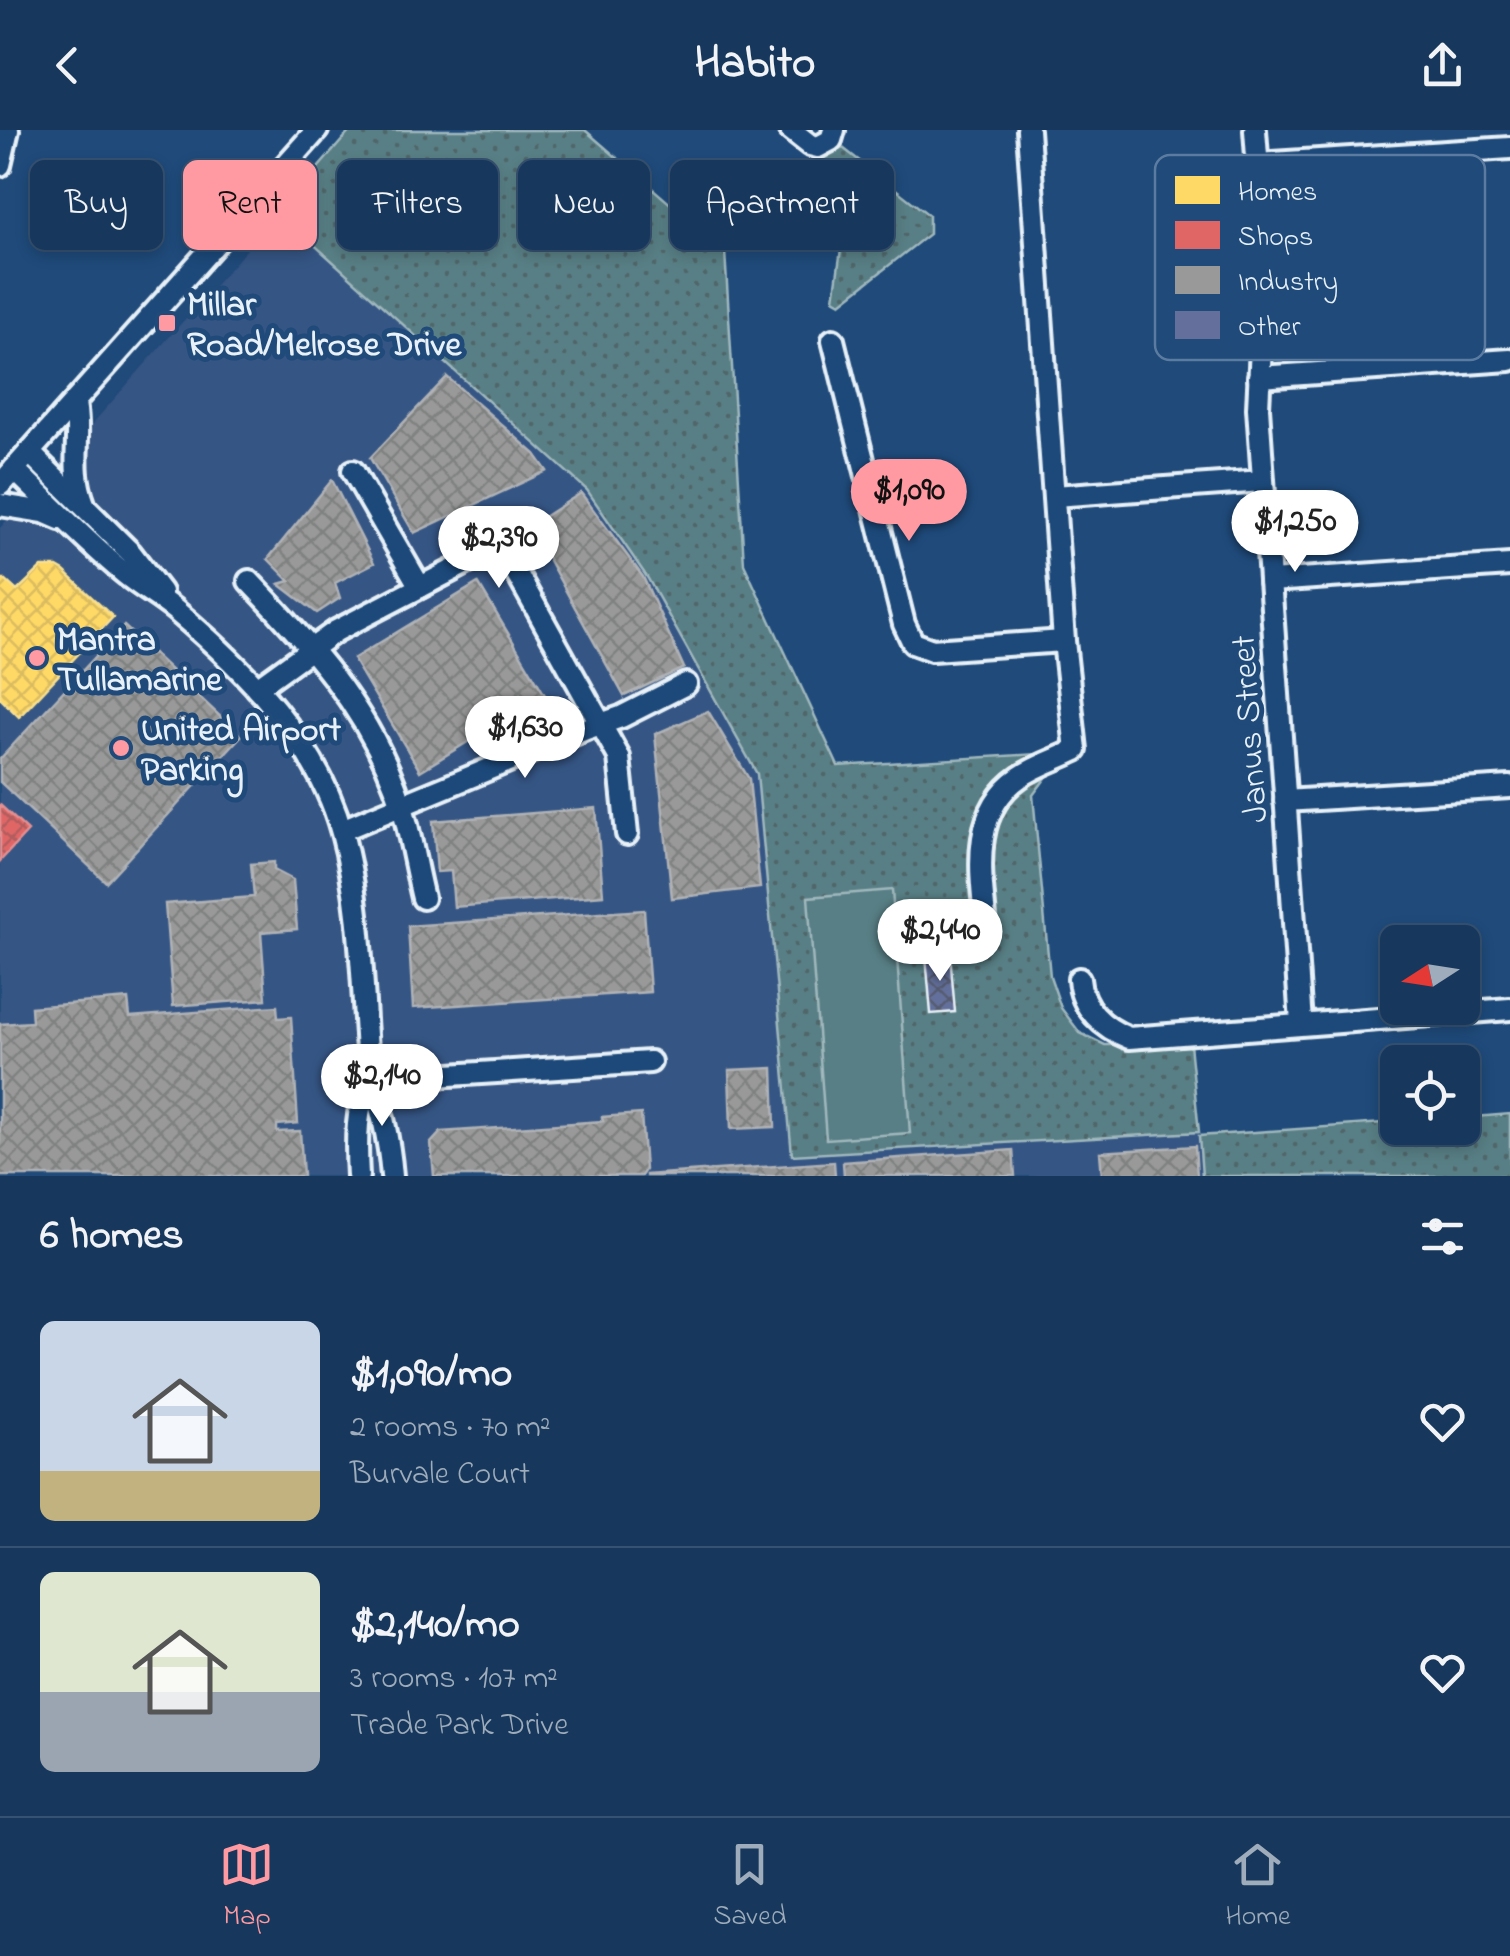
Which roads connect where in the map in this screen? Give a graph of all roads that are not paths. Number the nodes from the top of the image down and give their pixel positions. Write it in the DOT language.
graph roads {
  1 [pos="8,130"];
  2 [pos="317,130"];
  3 [pos="791,130"];
  4 [pos="834,130"];
  5 [pos="1028,130"];
  6 [pos="1255,130"];
  7 [pos="1510,148"];
  8 [pos="1256,155"];
  9 [pos="1399,155"];
  10 [pos="0,165"];
  11 [pos="834,340"];
  12 [pos="1260,360"];
  13 [pos="1510,360"];
  14 [pos="1259,377"];
  15 [pos="75,403"];
  16 [pos="30,452"];
  17 [pos="353,472"];
  18 [pos="7,477"];
  19 [pos="1263,481"];
  20 [pos="1054,496"];
  21 [pos="0,505"];
  22 [pos="84,506"];
  23 [pos="72,524"];
  24 [pos="1510,564"];
  25 [pos="249,581"];
  26 [pos="1270,581"];
  27 [pos="420,587"];
  28 [pos="174,610"];
  29 [pos="1064,641"];
  30 [pos="312,648"];
  31 [pos="686,684"];
  32 [pos="257,688"];
  33 [pos="602,724"];
  34 [pos="1510,787"];
  35 [pos="1285,802"];
  36 [pos="401,806"];
  37 [pos="342,830"];
  38 [pos="627,834"];
  39 [pos="423,898"];
  40 [pos="986,927"];
  41 [pos="1080,979"];
  42 [pos="1510,1009"];
  43 [pos="1300,1023"];
  44 [pos="650,1062"];
  45 [pos="369,1076"];
  46 [pos="358,1176"];
  47 [pos="392,1176"];
  1 -- 10 [label="street"];
  2 -- 15 [label="street"];
  3 -- 4 [label="street"];
  5 -- 20 [label="street"];
  6 -- 8 [label="street, Janus Street"];
  7 -- 9 [label="street"];
  11 -- 29 [label="street"];
  12 -- 14 [label="street, Janus Street"];
  13 -- 14 [label="street"];
  14 -- 19 [label="street, Janus Street"];
  15 -- 16 [label="street"];
  15 -- 22 [label="street"];
  16 -- 18 [label="street"];
  16 -- 22 [label="street"];
  17 -- 27 [label="street"];
  18 -- 23 [label="street"];
  19 -- 20 [label="street"];
  19 -- 26 [label="street, Janus Street"];
  20 -- 29 [label="street"];
  21 -- 23 [label="street"];
  22 -- 28 [label="street"];
  23 -- 28 [label="street"];
  24 -- 26 [label="street"];
  25 -- 30 [label="street"];
  26 -- 35 [label="street, Janus Street"];
  27 -- 30 [label="street"];
  27 -- 33 [label="street"];
  28 -- 32 [label="street"];
  29 -- 40 [label="street"];
  30 -- 32 [label="street"];
  30 -- 36 [label="street"];
  31 -- 33 [label="street"];
  32 -- 37 [label="street"];
  33 -- 36 [label="street"];
  33 -- 38 [label="street"];
  34 -- 35 [label="street"];
  35 -- 43 [label="street, Janus Street"];
  36 -- 37 [label="street"];
  36 -- 39 [label="street"];
  37 -- 45 [label="street"];
  41 -- 43 [label="street"];
  42 -- 43 [label="street"];
  44 -- 45 [label="street"];
  45 -- 46 [label="street"];
  45 -- 47 [label="street"];
}
